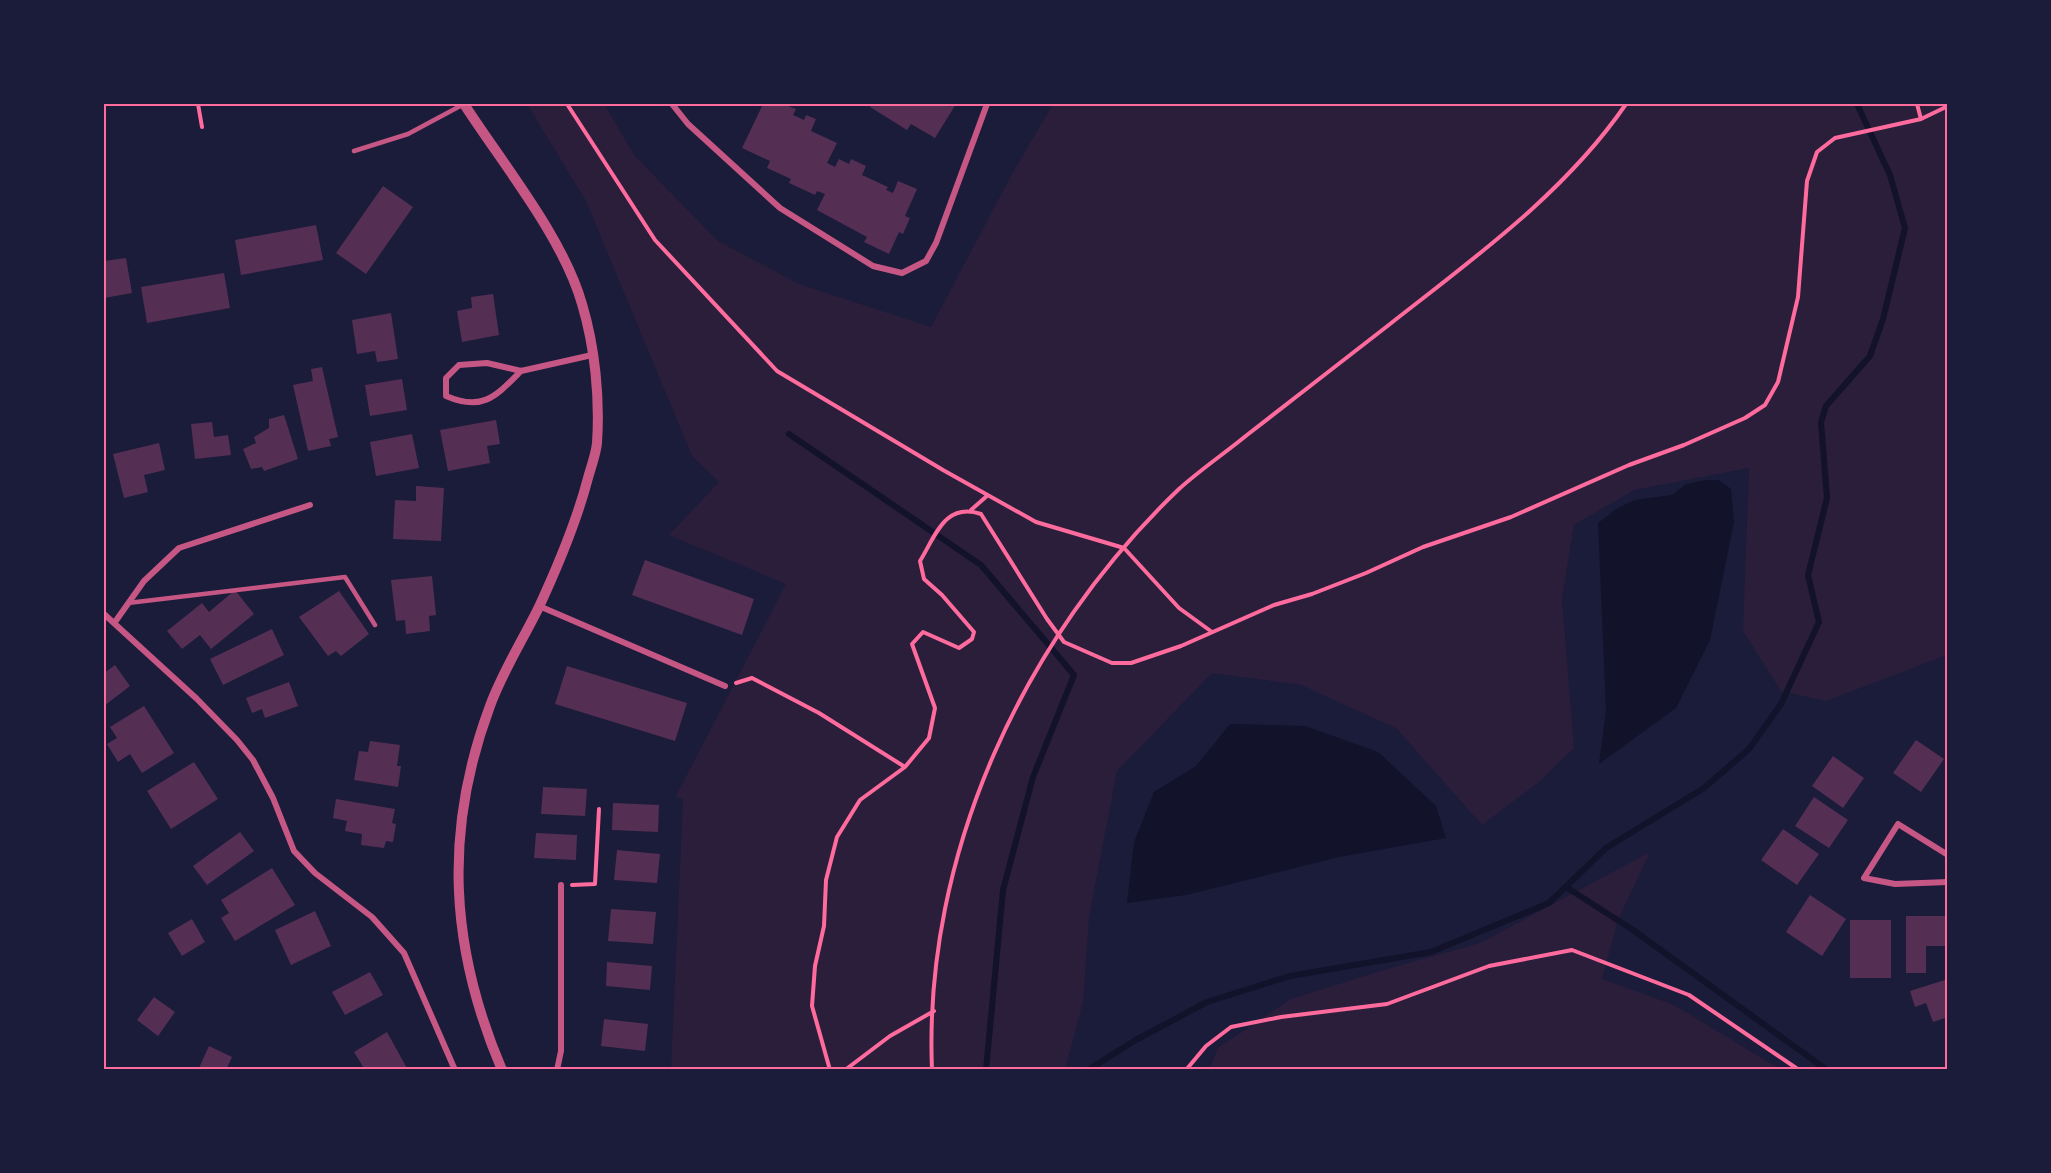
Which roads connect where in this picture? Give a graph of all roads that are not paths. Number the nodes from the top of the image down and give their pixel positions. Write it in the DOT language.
graph roads {
  1 [pos="464,104"];
  2 [pos="672,104"];
  3 [pos="987,104"];
  4 [pos="354,151"];
  5 [pos="592,355"];
  6 [pos="521,371"];
  7 [pos="310,505"];
  8 [pos="128,603"];
  9 [pos="539,606"];
  10 [pos="104,614"];
  11 [pos="115,622"];
  12 [pos="375,625"];
  13 [pos="725,686"];
  14 [pos="1947,855"];
  15 [pos="1947,882"];
  16 [pos="561,885"];
  17 [pos="455,1070"];
  18 [pos="502,1070"];
  19 [pos="557,1070"];
  1 -- 4 [label="lane"];
  1 -- 5 [label="street"];
  2 -- 3 [label="street"];
  5 -- 6 [label="street"];
  5 -- 9 [label="street"];
  6 -- 6 [label="street"];
  7 -- 8 [label="street"];
  8 -- 11 [label="street"];
  8 -- 12 [label="lane"];
  9 -- 13 [label="street"];
  9 -- 18 [label="street"];
  10 -- 11 [label="street"];
  11 -- 17 [label="street"];
  14 -- 15 [label="street"];
  16 -- 19 [label="street"];
}
